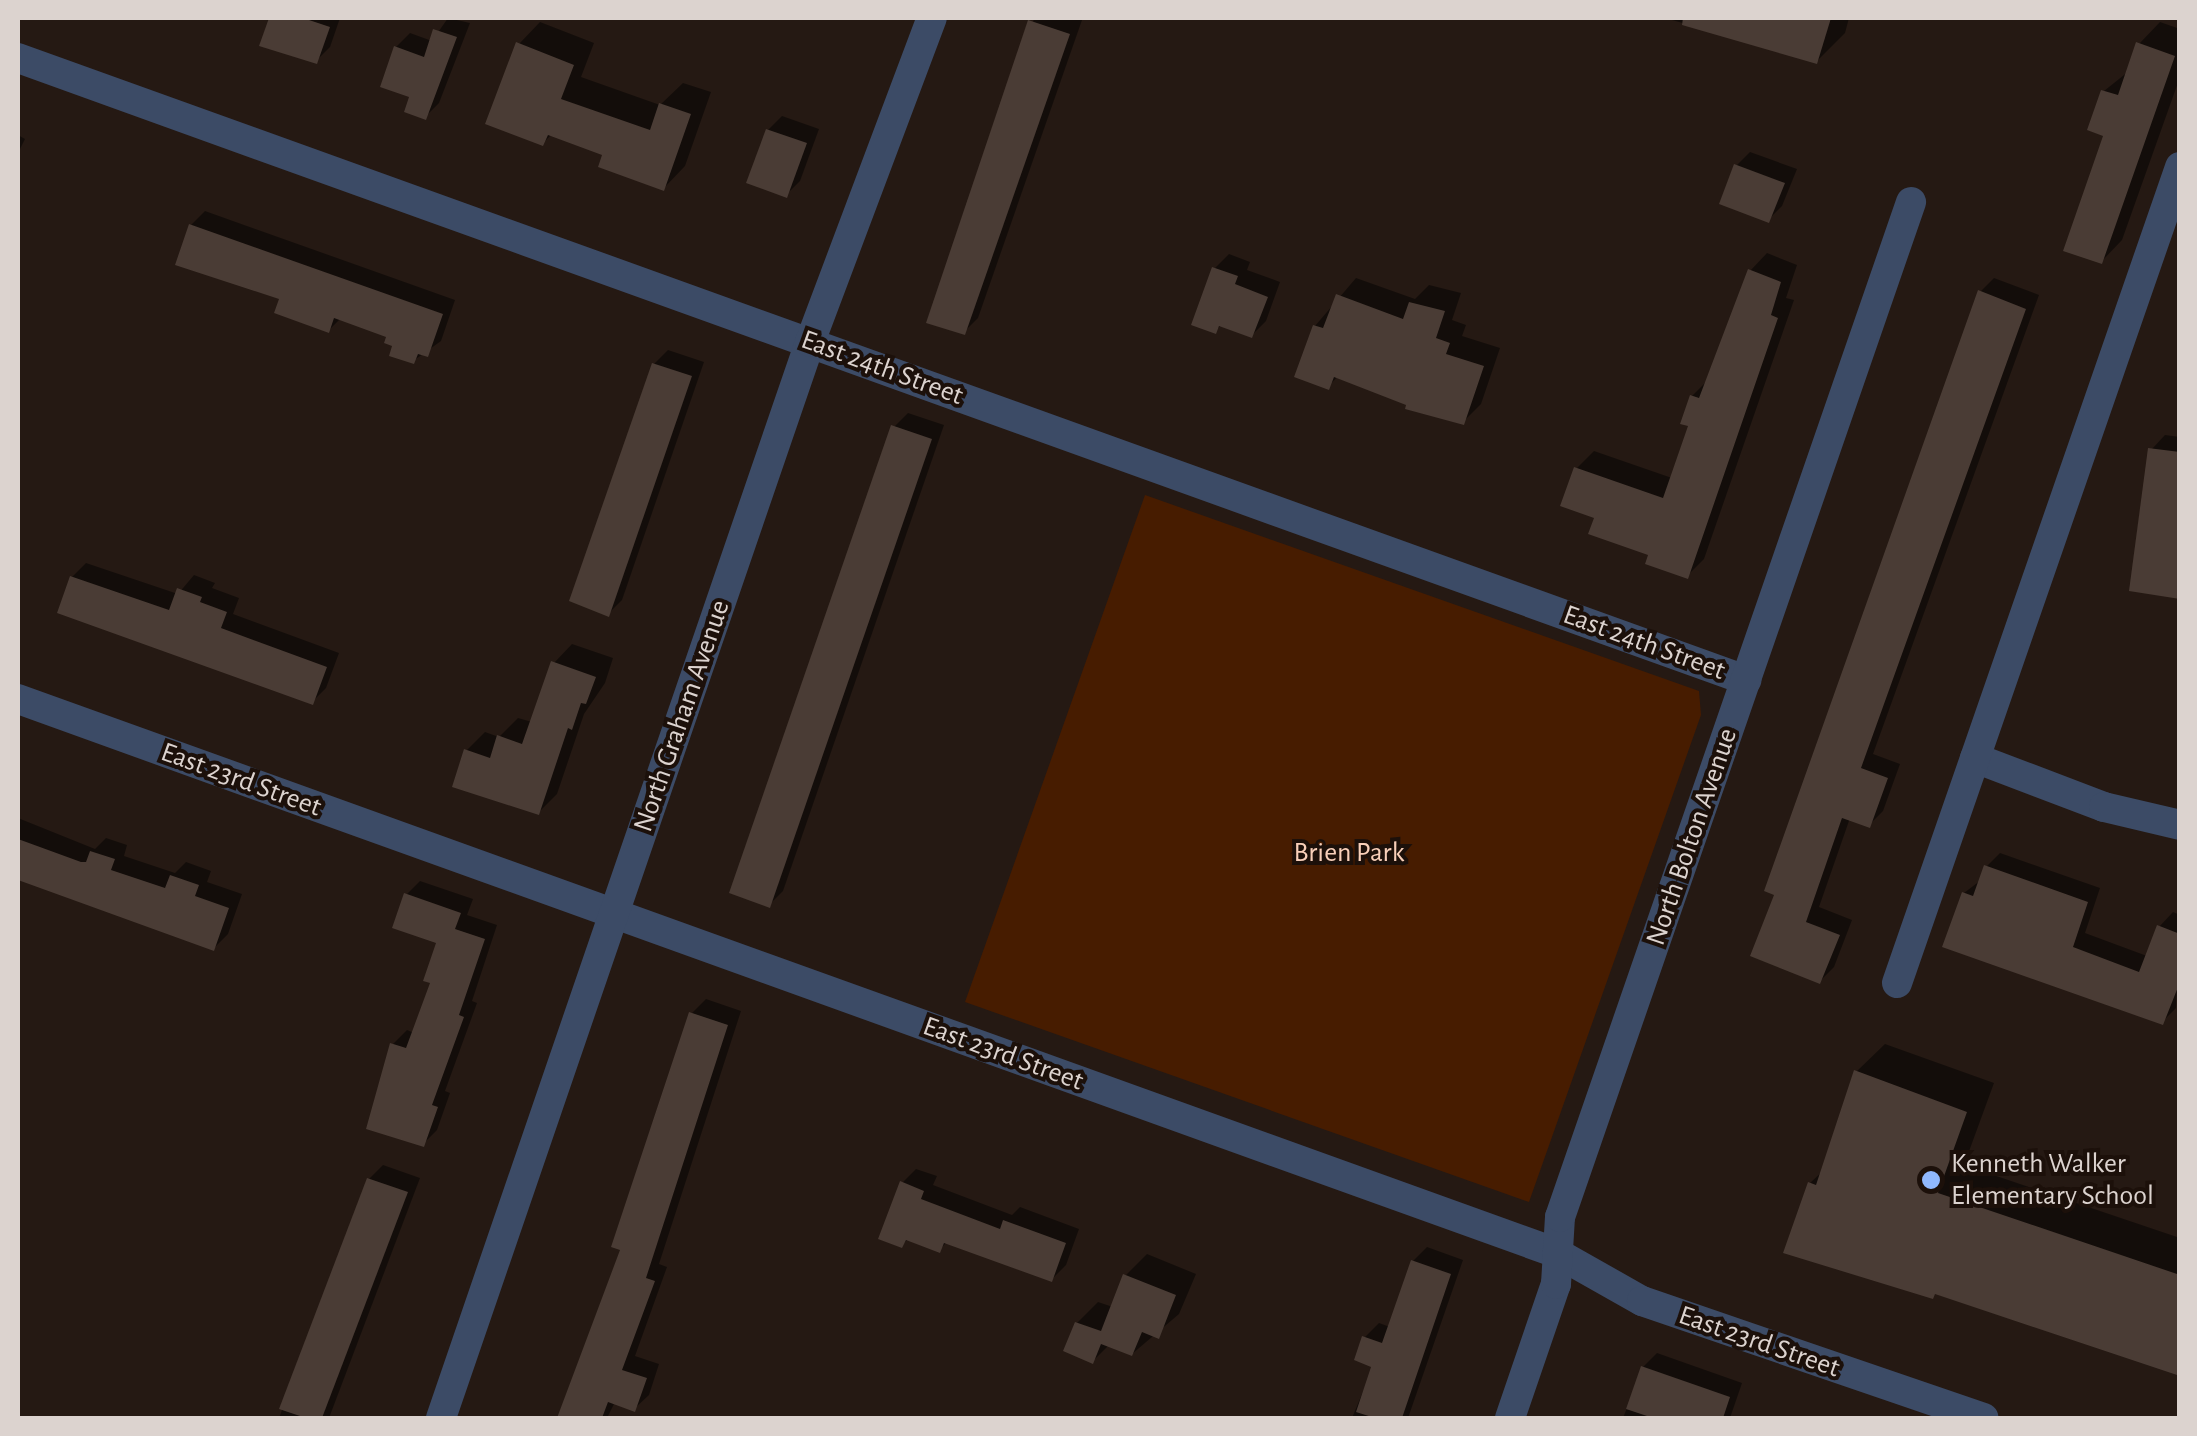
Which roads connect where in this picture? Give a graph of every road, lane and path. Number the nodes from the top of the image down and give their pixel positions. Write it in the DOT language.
graph roads {
  1 [pos="932,18"];
  2 [pos="18,58"];
  3 [pos="2180,166"];
  4 [pos="1912,202"];
  5 [pos="810,342"];
  6 [pos="1746,680"];
  7 [pos="18,699"];
  8 [pos="1975,758"];
  9 [pos="2180,825"];
  10 [pos="614,915"];
  11 [pos="1898,983"];
  12 [pos="1557,1253"];
  13 [pos="441,1418"];
  14 [pos="1510,1418"];
  15 [pos="1984,1418"];
  1 -- 5 [label="street, North Graham Avenue"];
  2 -- 5 [label="street, East 24th Street"];
  3 -- 8 [label="street"];
  4 -- 6 [label="street, North Bolton Avenue"];
  5 -- 6 [label="street, East 24th Street"];
  5 -- 10 [label="street, North Graham Avenue"];
  6 -- 12 [label="street, North Bolton Avenue"];
  7 -- 10 [label="street, East 23rd Street"];
  8 -- 9 [label="street"];
  8 -- 11 [label="street"];
  10 -- 12 [label="street, East 23rd Street"];
  10 -- 13 [label="street, North Graham Avenue"];
  12 -- 14 [label="street, North Bolton Avenue"];
  12 -- 15 [label="street, East 23rd Street"];
}
